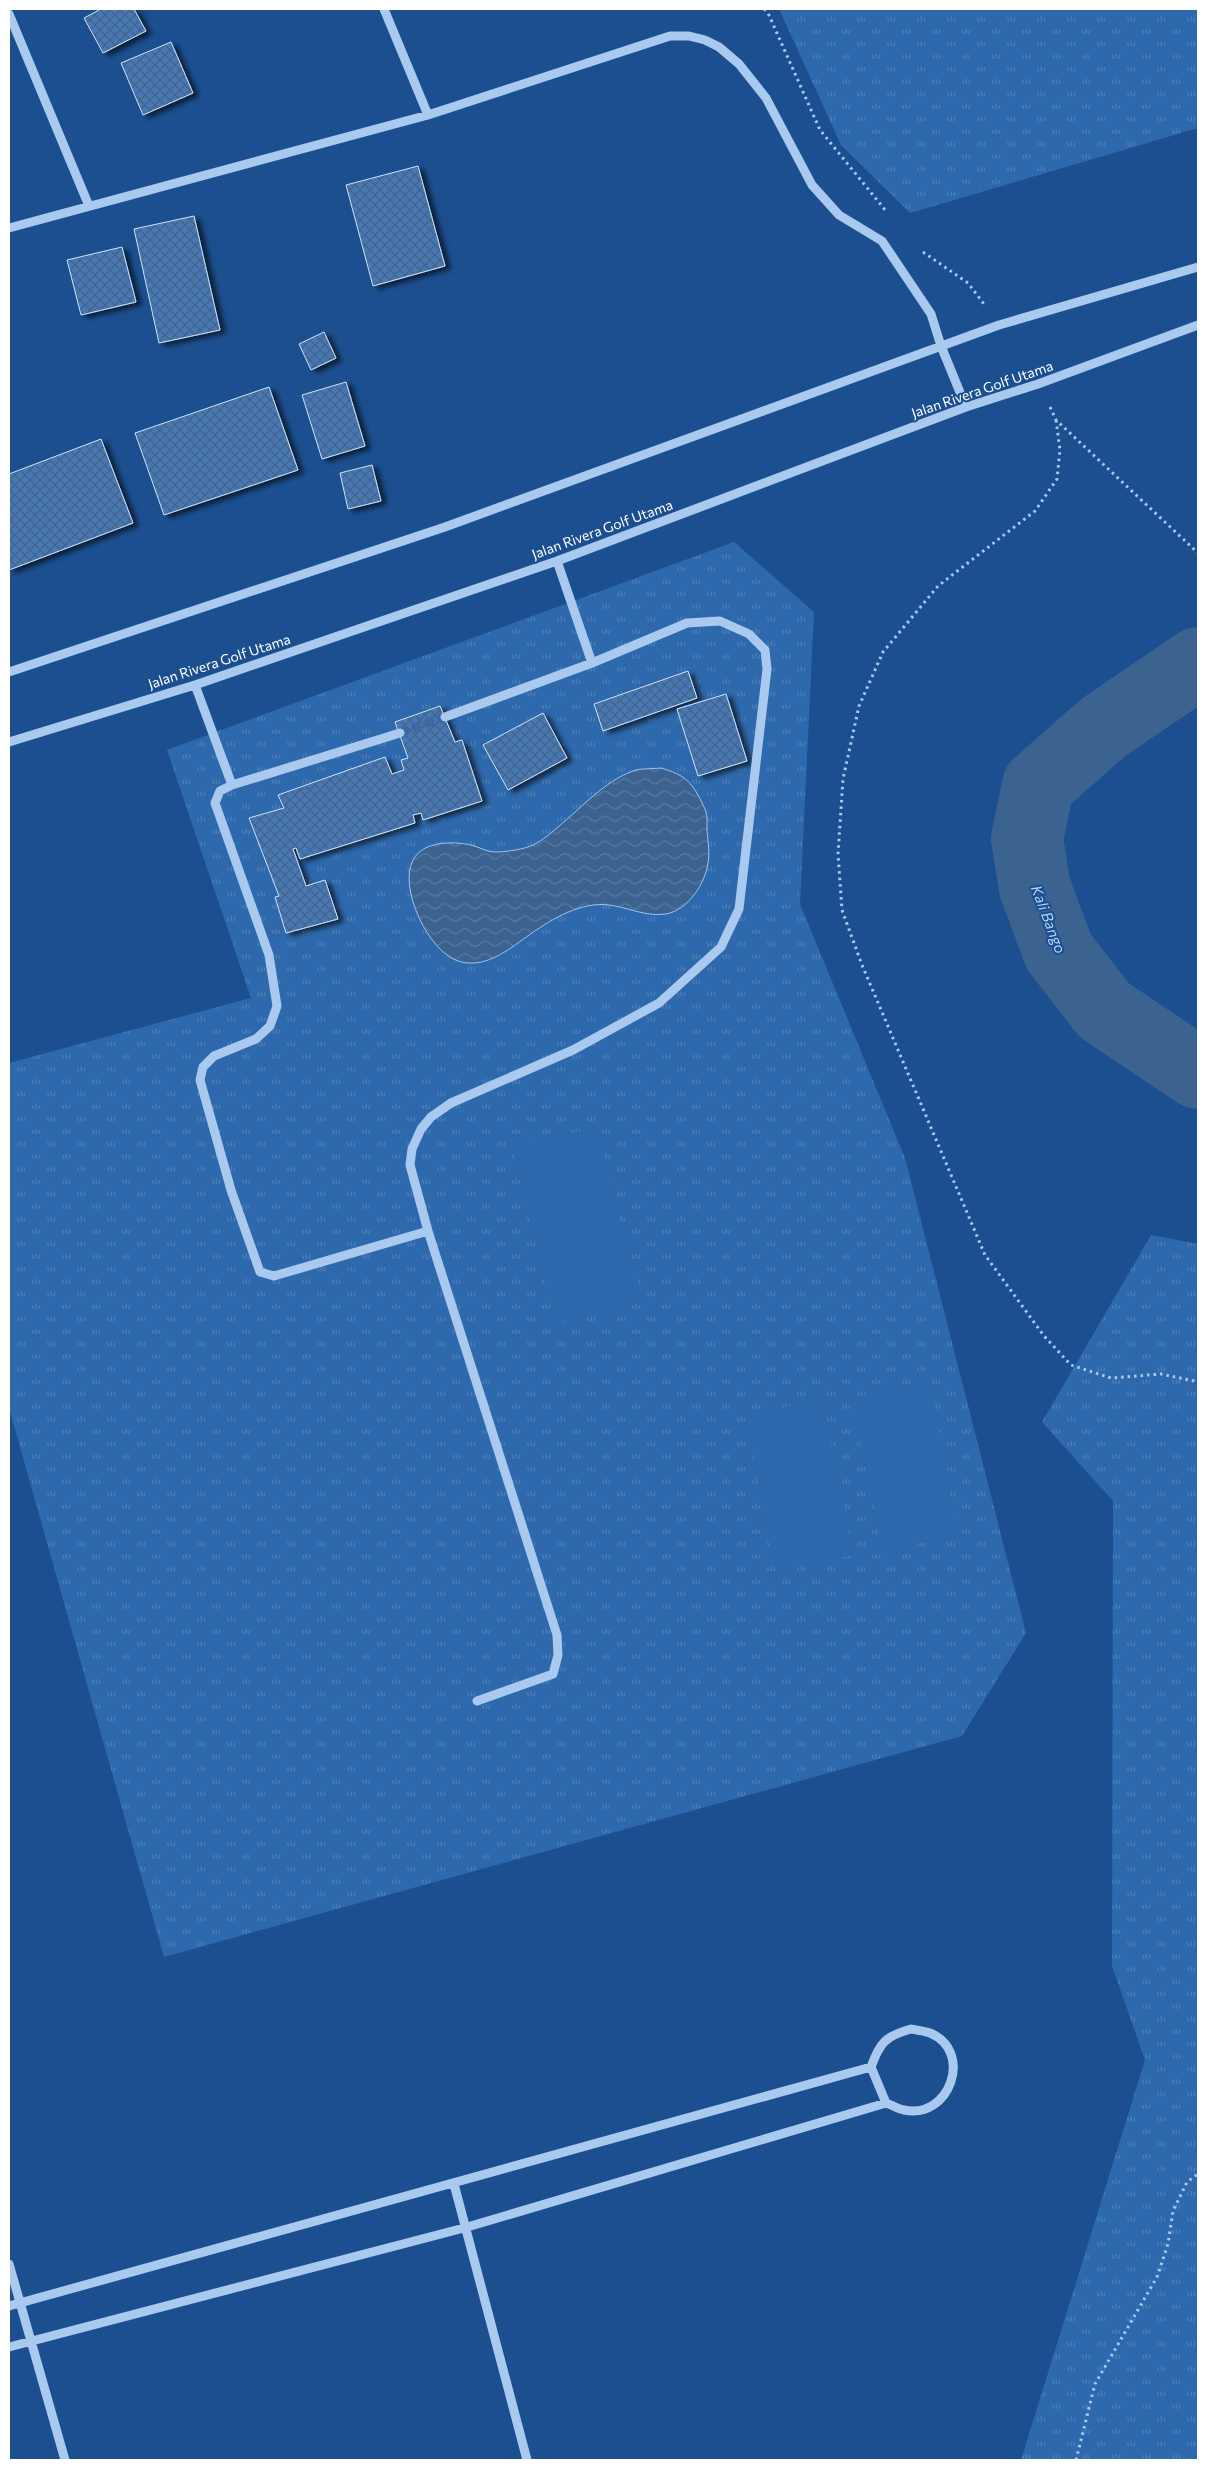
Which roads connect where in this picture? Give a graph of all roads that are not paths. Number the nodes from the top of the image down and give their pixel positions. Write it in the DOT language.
graph roads {
  1 [pos="384,9"];
  2 [pos="9,14"];
  3 [pos="428,114"];
  4 [pos="89,206"];
  5 [pos="9,228"];
  6 [pos="1198,267"];
  7 [pos="1198,325"];
  8 [pos="941,346"];
  9 [pos="966,407"];
  10 [pos="557,561"];
  11 [pos="592,663"];
  12 [pos="9,672"];
  13 [pos="195,685"];
  14 [pos="445,717"];
  15 [pos="400,733"];
  16 [pos="9,742"];
  17 [pos="232,785"];
  18 [pos="428,1231"];
  19 [pos="477,1701"];
  20 [pos="871,2067"];
  21 [pos="886,2103"];
  22 [pos="454,2184"];
  23 [pos="464,2228"];
  24 [pos="9,2264"];
  25 [pos="18,2304"];
  26 [pos="9,2306"];
  27 [pos="31,2342"];
  28 [pos="9,2348"];
  29 [pos="65,2460"];
  30 [pos="527,2460"];
  1 -- 3 [label="street"];
  2 -- 4 [label="street"];
  3 -- 4 [label="street"];
  3 -- 8 [label="street"];
  4 -- 5 [label="street"];
  6 -- 8 [label="street"];
  7 -- 9 [label="street, Jalan Rivera Golf Utama"];
  8 -- 9 [label="street"];
  8 -- 12 [label="street"];
  9 -- 10 [label="street, Jalan Rivera Golf Utama"];
  10 -- 11 [label="street"];
  10 -- 13 [label="street, Jalan Rivera Golf Utama"];
  11 -- 14 [label="street"];
  11 -- 18 [label="street"];
  13 -- 16 [label="street, Jalan Rivera Golf Utama"];
  13 -- 17 [label="street"];
  15 -- 17 [label="street"];
  17 -- 18 [label="street"];
  18 -- 19 [label="street"];
  20 -- 21 [label="street"];
  20 -- 21 [label="street"];
  20 -- 22 [label="street"];
  21 -- 23 [label="street"];
  22 -- 23 [label="street"];
  22 -- 25 [label="street"];
  23 -- 27 [label="street"];
  23 -- 30 [label="street"];
  24 -- 25 [label="street"];
  25 -- 26 [label="street"];
  25 -- 27 [label="street"];
  27 -- 28 [label="street"];
  27 -- 29 [label="street"];
}
